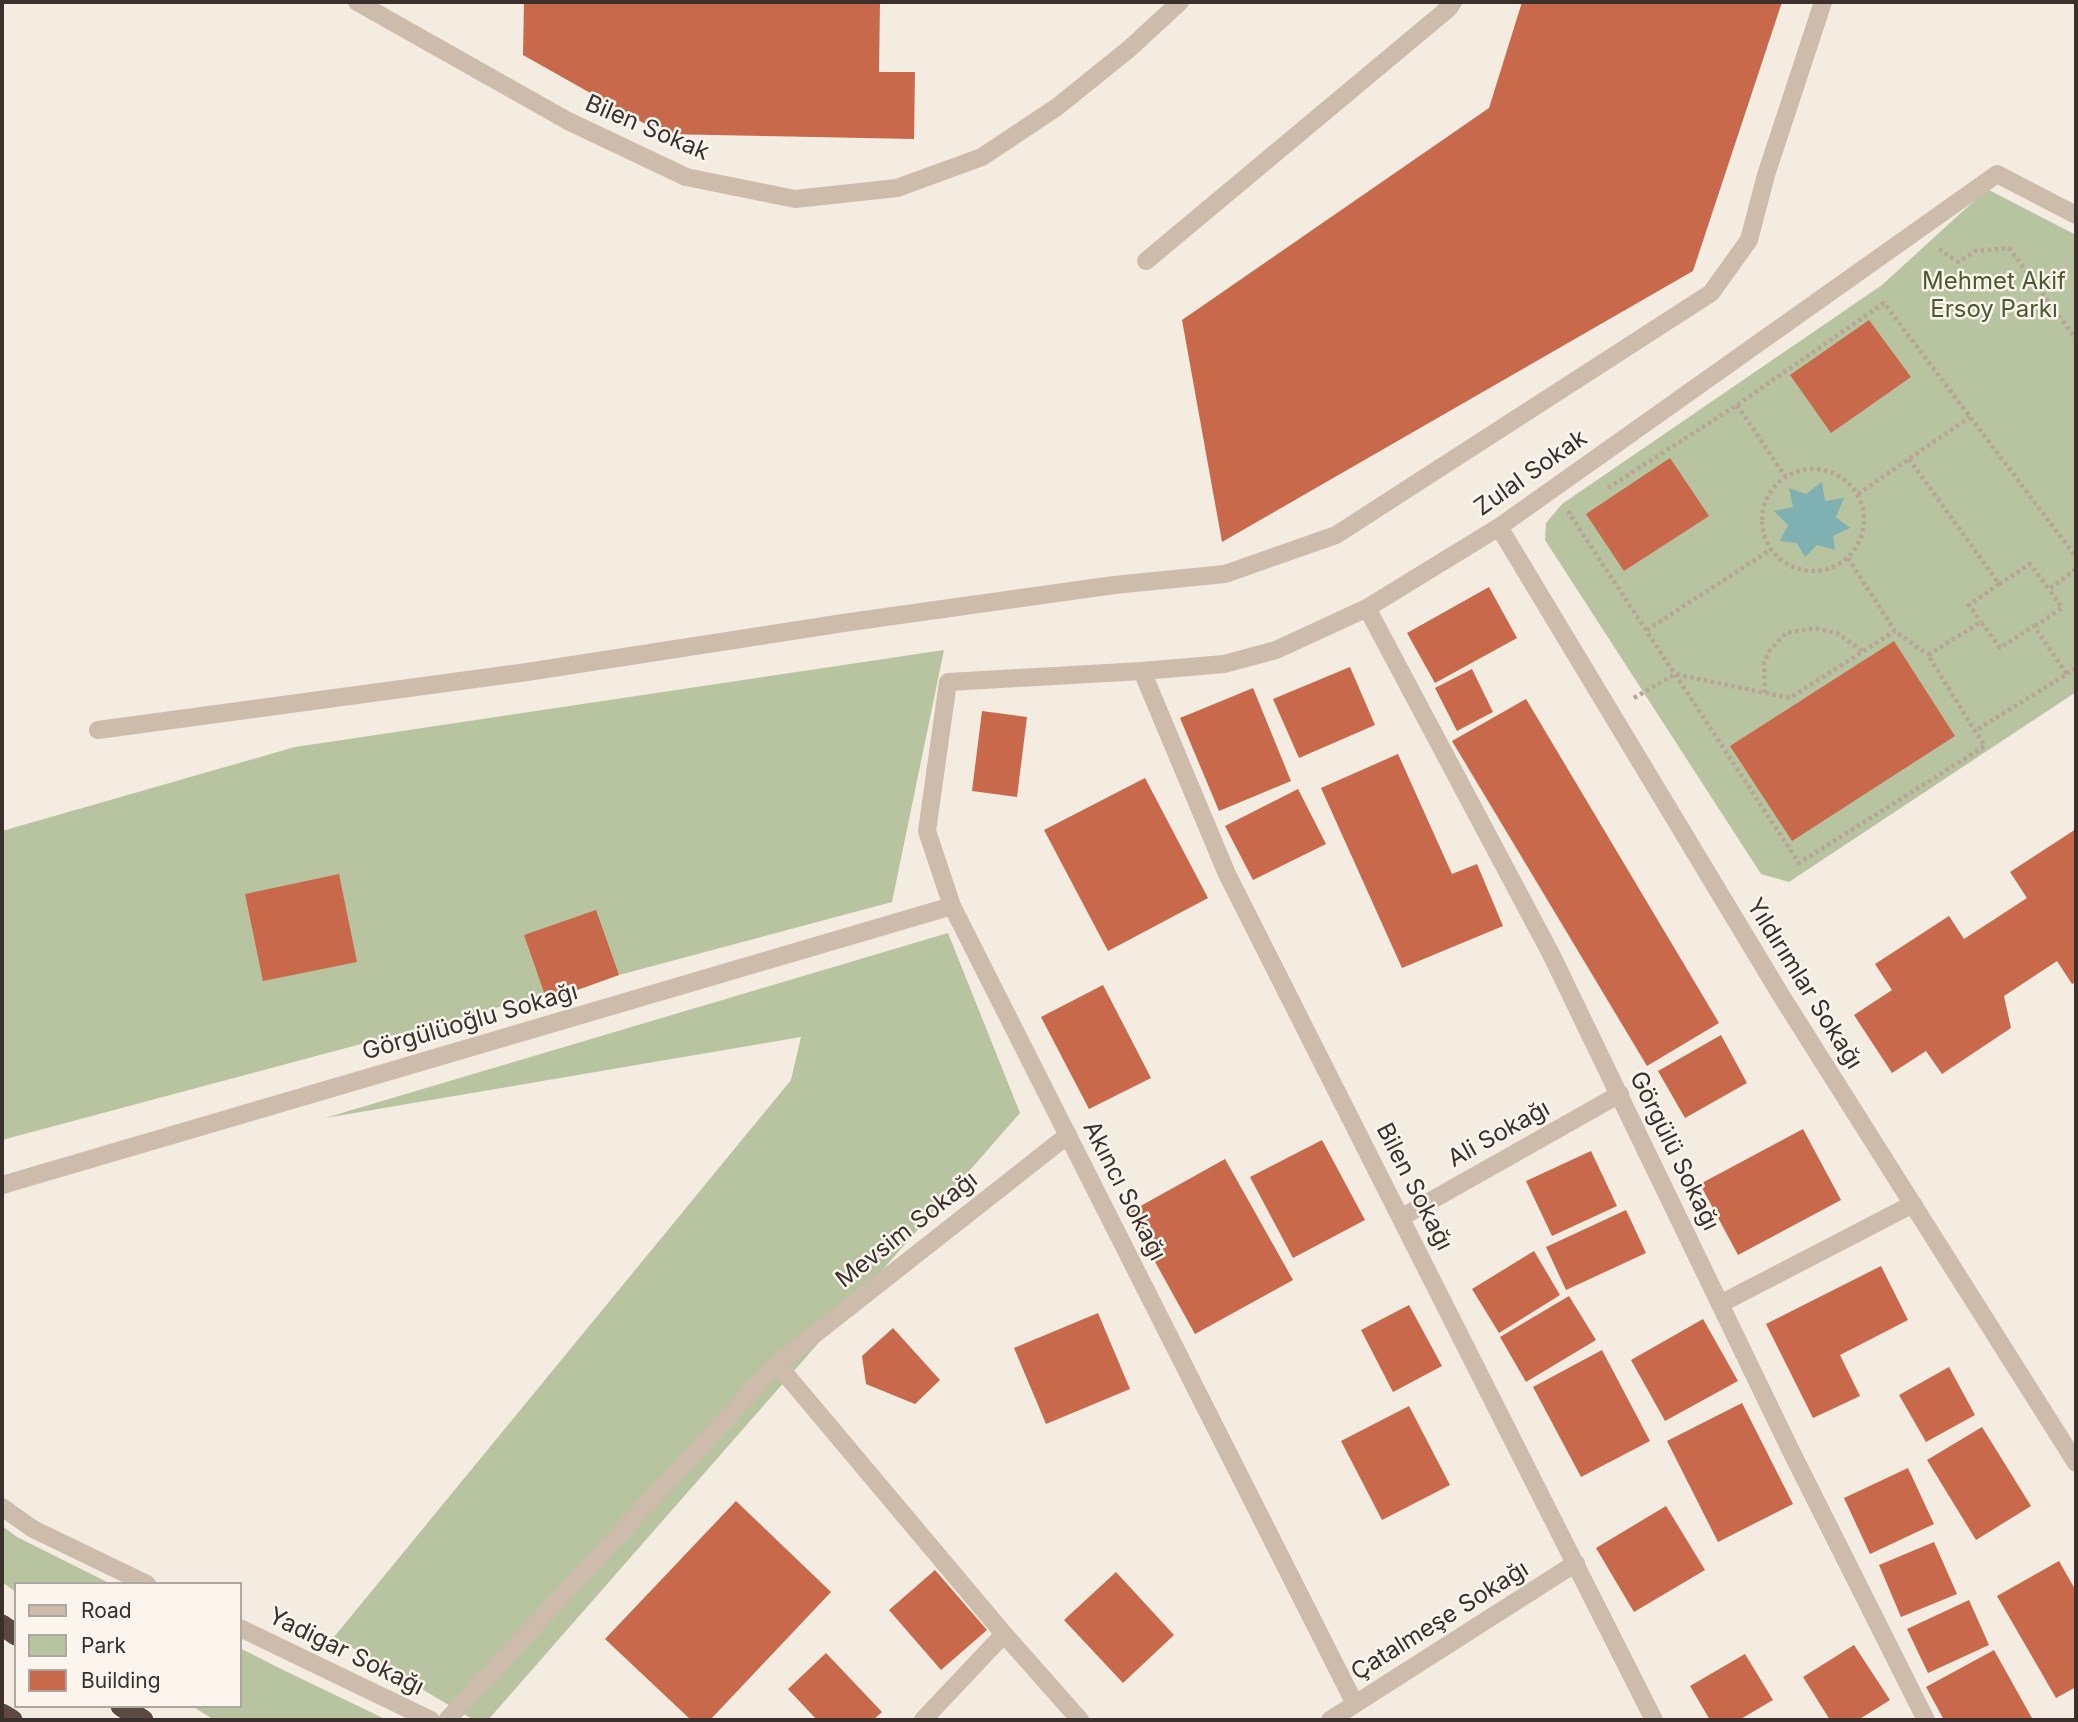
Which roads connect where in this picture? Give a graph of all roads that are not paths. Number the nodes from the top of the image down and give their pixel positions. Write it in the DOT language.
graph roads {
  1 [pos="357,2"];
  2 [pos="1180,2"];
  3 [pos="1453,2"];
  4 [pos="1823,2"];
  5 [pos="2076,215"];
  6 [pos="1146,261"];
  7 [pos="1499,527"];
  8 [pos="1367,608"];
  9 [pos="1142,671"];
  10 [pos="948,682"];
  11 [pos="98,730"];
  12 [pos="952,906"];
  13 [pos="1620,1094"];
  14 [pos="1068,1135"];
  15 [pos="2,1185"];
  16 [pos="1913,1204"];
  17 [pos="1402,1217"];
  18 [pos="1720,1304"];
  19 [pos="777,1364"];
  20 [pos="2076,1463"];
  21 [pos="2,1507"];
  22 [pos="1576,1563"];
  23 [pos="143,1582"];
  24 [pos="242,1629"];
  25 [pos="1004,1634"];
  26 [pos="1355,1704"];
  27 [pos="124,1708"];
  28 [pos="2,1714"];
  29 [pos="12,1720"];
  30 [pos="143,1720"];
  31 [pos="430,1720"];
  32 [pos="447,1720"];
  33 [pos="923,1720"];
  34 [pos="1080,1720"];
  35 [pos="1330,1720"];
  36 [pos="1654,1720"];
  37 [pos="1926,1720"];
  1 -- 2 [label="street, Bilen Sokak"];
  3 -- 6 [label="street"];
  4 -- 11 [label="street"];
  5 -- 7 [label="street, Zulal Sokak"];
  7 -- 8 [label="street, Zulal Sokak"];
  7 -- 16 [label="street, Yıldırımlar Sokağı"];
  8 -- 9 [label="street, Zulal Sokak"];
  8 -- 13 [label="street, Görgülü Sokağı"];
  9 -- 10 [label="street, Zulal Sokak"];
  9 -- 17 [label="street, Bilen Sokağı"];
  10 -- 12 [label="street, Akıncı Sokağı"];
  12 -- 14 [label="street, Akıncı Sokağı"];
  12 -- 15 [label="street, Görgülüoğlu Sokağı"];
  13 -- 17 [label="street, Ali Sokağı"];
  13 -- 18 [label="street, Görgülü Sokağı"];
  14 -- 19 [label="street, Mevsim Sokağı"];
  14 -- 26 [label="street, Akıncı Sokağı"];
  16 -- 18 [label="street"];
  16 -- 20 [label="street, Yıldırımlar Sokağı"];
  17 -- 22 [label="street, Bilen Sokağı"];
  18 -- 37 [label="street, Görgülü Sokağı"];
  19 -- 25 [label="street"];
  19 -- 32 [label="street, Mevsim Sokağı"];
  21 -- 23 [label="street"];
  22 -- 26 [label="street, Çatalmeşe Sokağı"];
  22 -- 36 [label="street, Bilen Sokağı"];
  24 -- 31 [label="street, Yadigar Sokağı"];
  25 -- 33 [label="street"];
  25 -- 34 [label="street"];
  26 -- 35 [label="street, Çatalmeşe Sokağı"];
  27 -- 30 [label="highway"];
  28 -- 29 [label="highway"];
}
